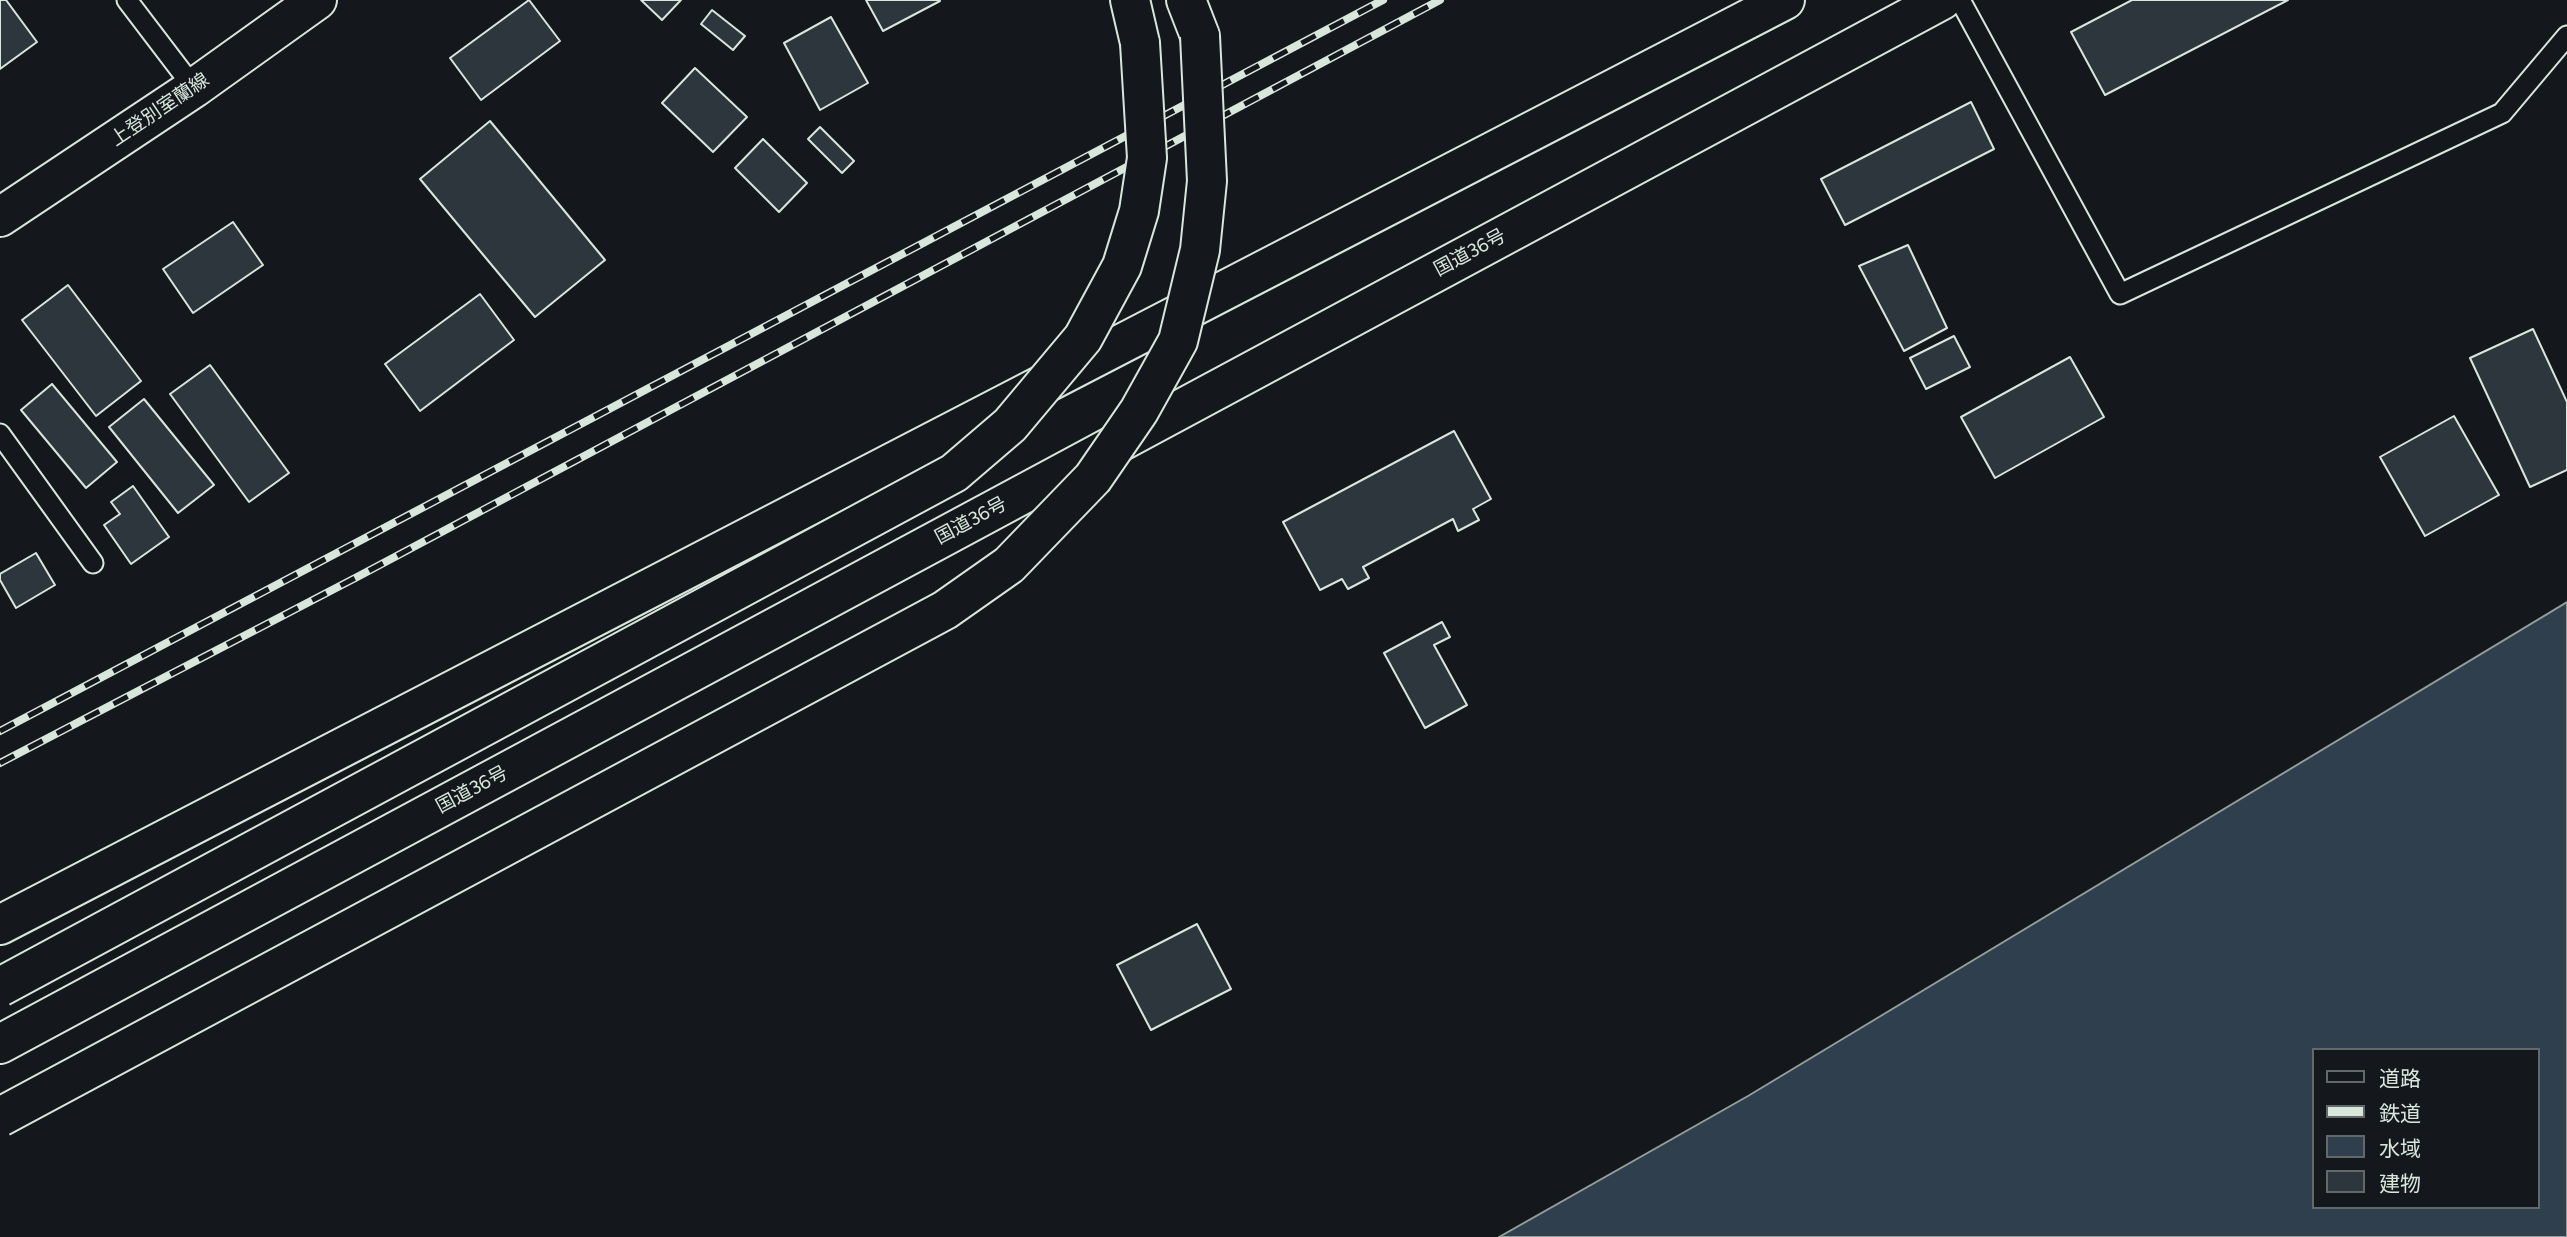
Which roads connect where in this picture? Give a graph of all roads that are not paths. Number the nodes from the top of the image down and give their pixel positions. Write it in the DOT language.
graph roads {
  1 [pos="127,0"];
  2 [pos="317,0"];
  3 [pos="1130,0"];
  4 [pos="1186,0"];
  5 [pos="1785,0"];
  6 [pos="1942,0"];
  7 [pos="1960,0"];
  8 [pos="2567,36"];
  9 [pos="194,88"];
  10 [pos="0,217"];
  11 [pos="0,434"];
  12 [pos="93,563"];
  13 [pos="0,925"];
  14 [pos="0,987"];
  15 [pos="0,1044"];
  16 [pos="0,1117"];
  1 -- 9 [label="lane"];
  2 -- 9 [label="main road, 上登別室蘭線"];
  3 -- 14 [label="main road, bridge"];
  4 -- 16 [label="main road, bridge"];
  5 -- 13 [label="main road"];
  6 -- 15 [label="main road, 国道36号"];
  7 -- 8 [label="lane"];
  9 -- 10 [label="main road, 上登別室蘭線"];
  11 -- 12 [label="lane"];
}
